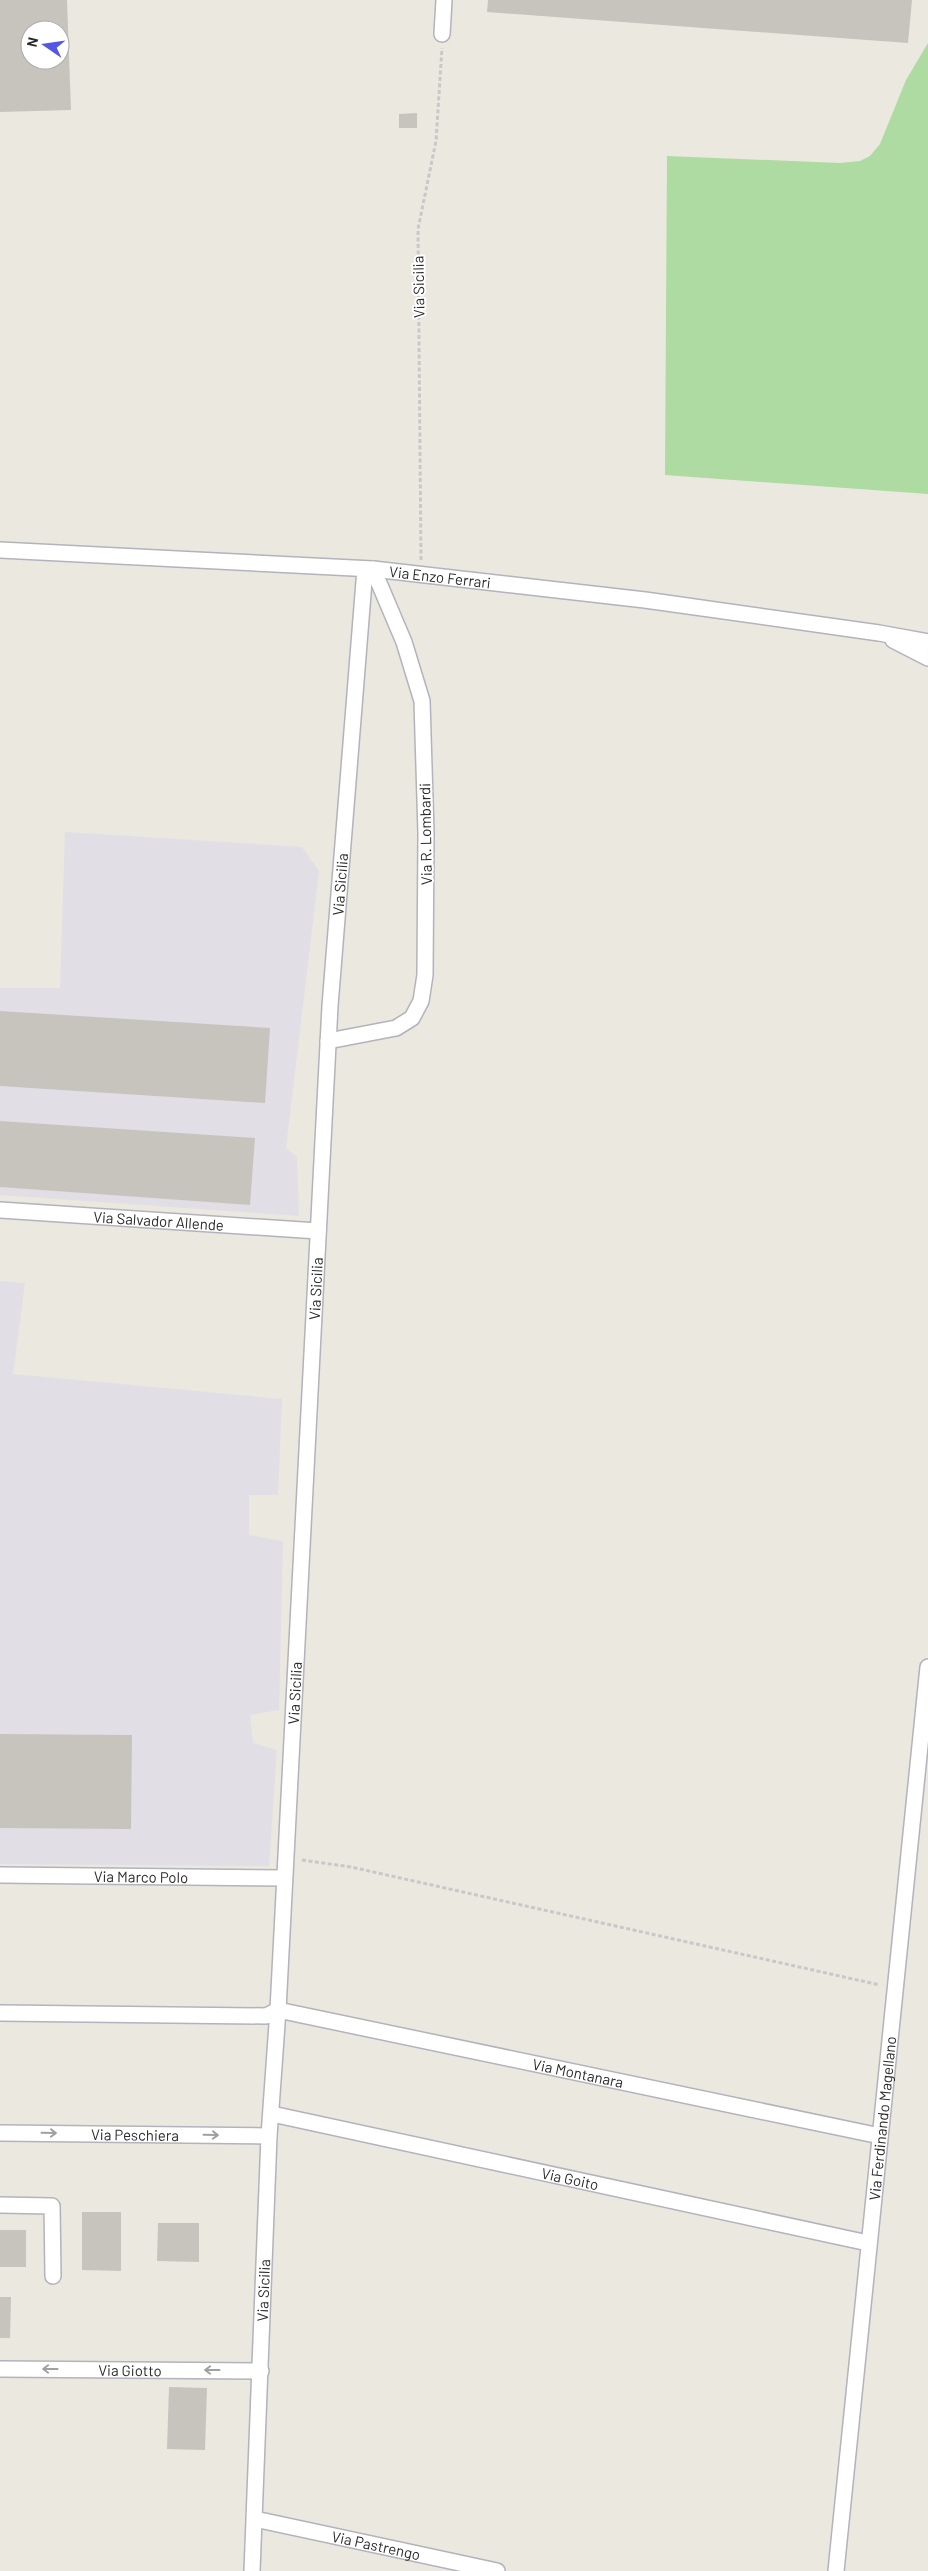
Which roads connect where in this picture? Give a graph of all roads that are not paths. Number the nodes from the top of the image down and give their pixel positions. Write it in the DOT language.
graph roads {
  1 [pos="444,0"];
  2 [pos="442,34"];
  3 [pos="0,550"];
  4 [pos="369,569"];
  5 [pos="879,633"];
  6 [pos="928,642"];
  7 [pos="928,658"];
  8 [pos="328,1041"];
  9 [pos="0,1210"];
  10 [pos="318,1231"];
  11 [pos="928,1667"];
  12 [pos="0,1875"];
  13 [pos="284,1878"];
  14 [pos="278,2010"];
  15 [pos="0,2013"];
  16 [pos="272,2114"];
  17 [pos="0,2133"];
  18 [pos="269,2136"];
  19 [pos="880,2136"];
  20 [pos="0,2205"];
  21 [pos="868,2243"];
  22 [pos="53,2276"];
  23 [pos="0,2369"];
  24 [pos="261,2371"];
  25 [pos="255,2519"];
  26 [pos="252,2571"];
  27 [pos="496,2571"];
  28 [pos="836,2571"];
  1 -- 2 [label="street"];
  3 -- 4 [label="street, Via Enzo Ferrari"];
  4 -- 5 [label="street, Via Enzo Ferrari"];
  4 -- 8 [label="street, Via Sicilia"];
  4 -- 8 [label="street, Via R. Lombardi"];
  5 -- 6 [label="street, Via Enzo Ferrari"];
  5 -- 7 [label="street, Via Enzo Ferrari"];
  8 -- 10 [label="street, Via Sicilia"];
  9 -- 10 [label="street, Via Salvador Allende"];
  10 -- 13 [label="street, Via Sicilia"];
  11 -- 19 [label="street, Via Ferdinando Magellano"];
  12 -- 13 [label="street, Via Marco Polo"];
  13 -- 14 [label="street, Via Sicilia"];
  14 -- 15 [label="street"];
  14 -- 16 [label="street, Via Sicilia"];
  14 -- 19 [label="street, Via Montanara"];
  16 -- 18 [label="street, Via Sicilia"];
  16 -- 21 [label="street, Via Goito"];
  17 -- 18 [label="street, Via Peschiera, one-way"];
  18 -- 24 [label="street, Via Sicilia"];
  19 -- 21 [label="street, Via Ferdinando Magellano"];
  20 -- 22 [label="street"];
  21 -- 28 [label="street, Via Ferdinando Magellano"];
  24 -- 23 [label="street, Via Giotto, one-way"];
  24 -- 25 [label="street, Via Sicilia"];
  25 -- 26 [label="street, Via Sicilia"];
  25 -- 27 [label="street, Via Pastrengo"];
}
